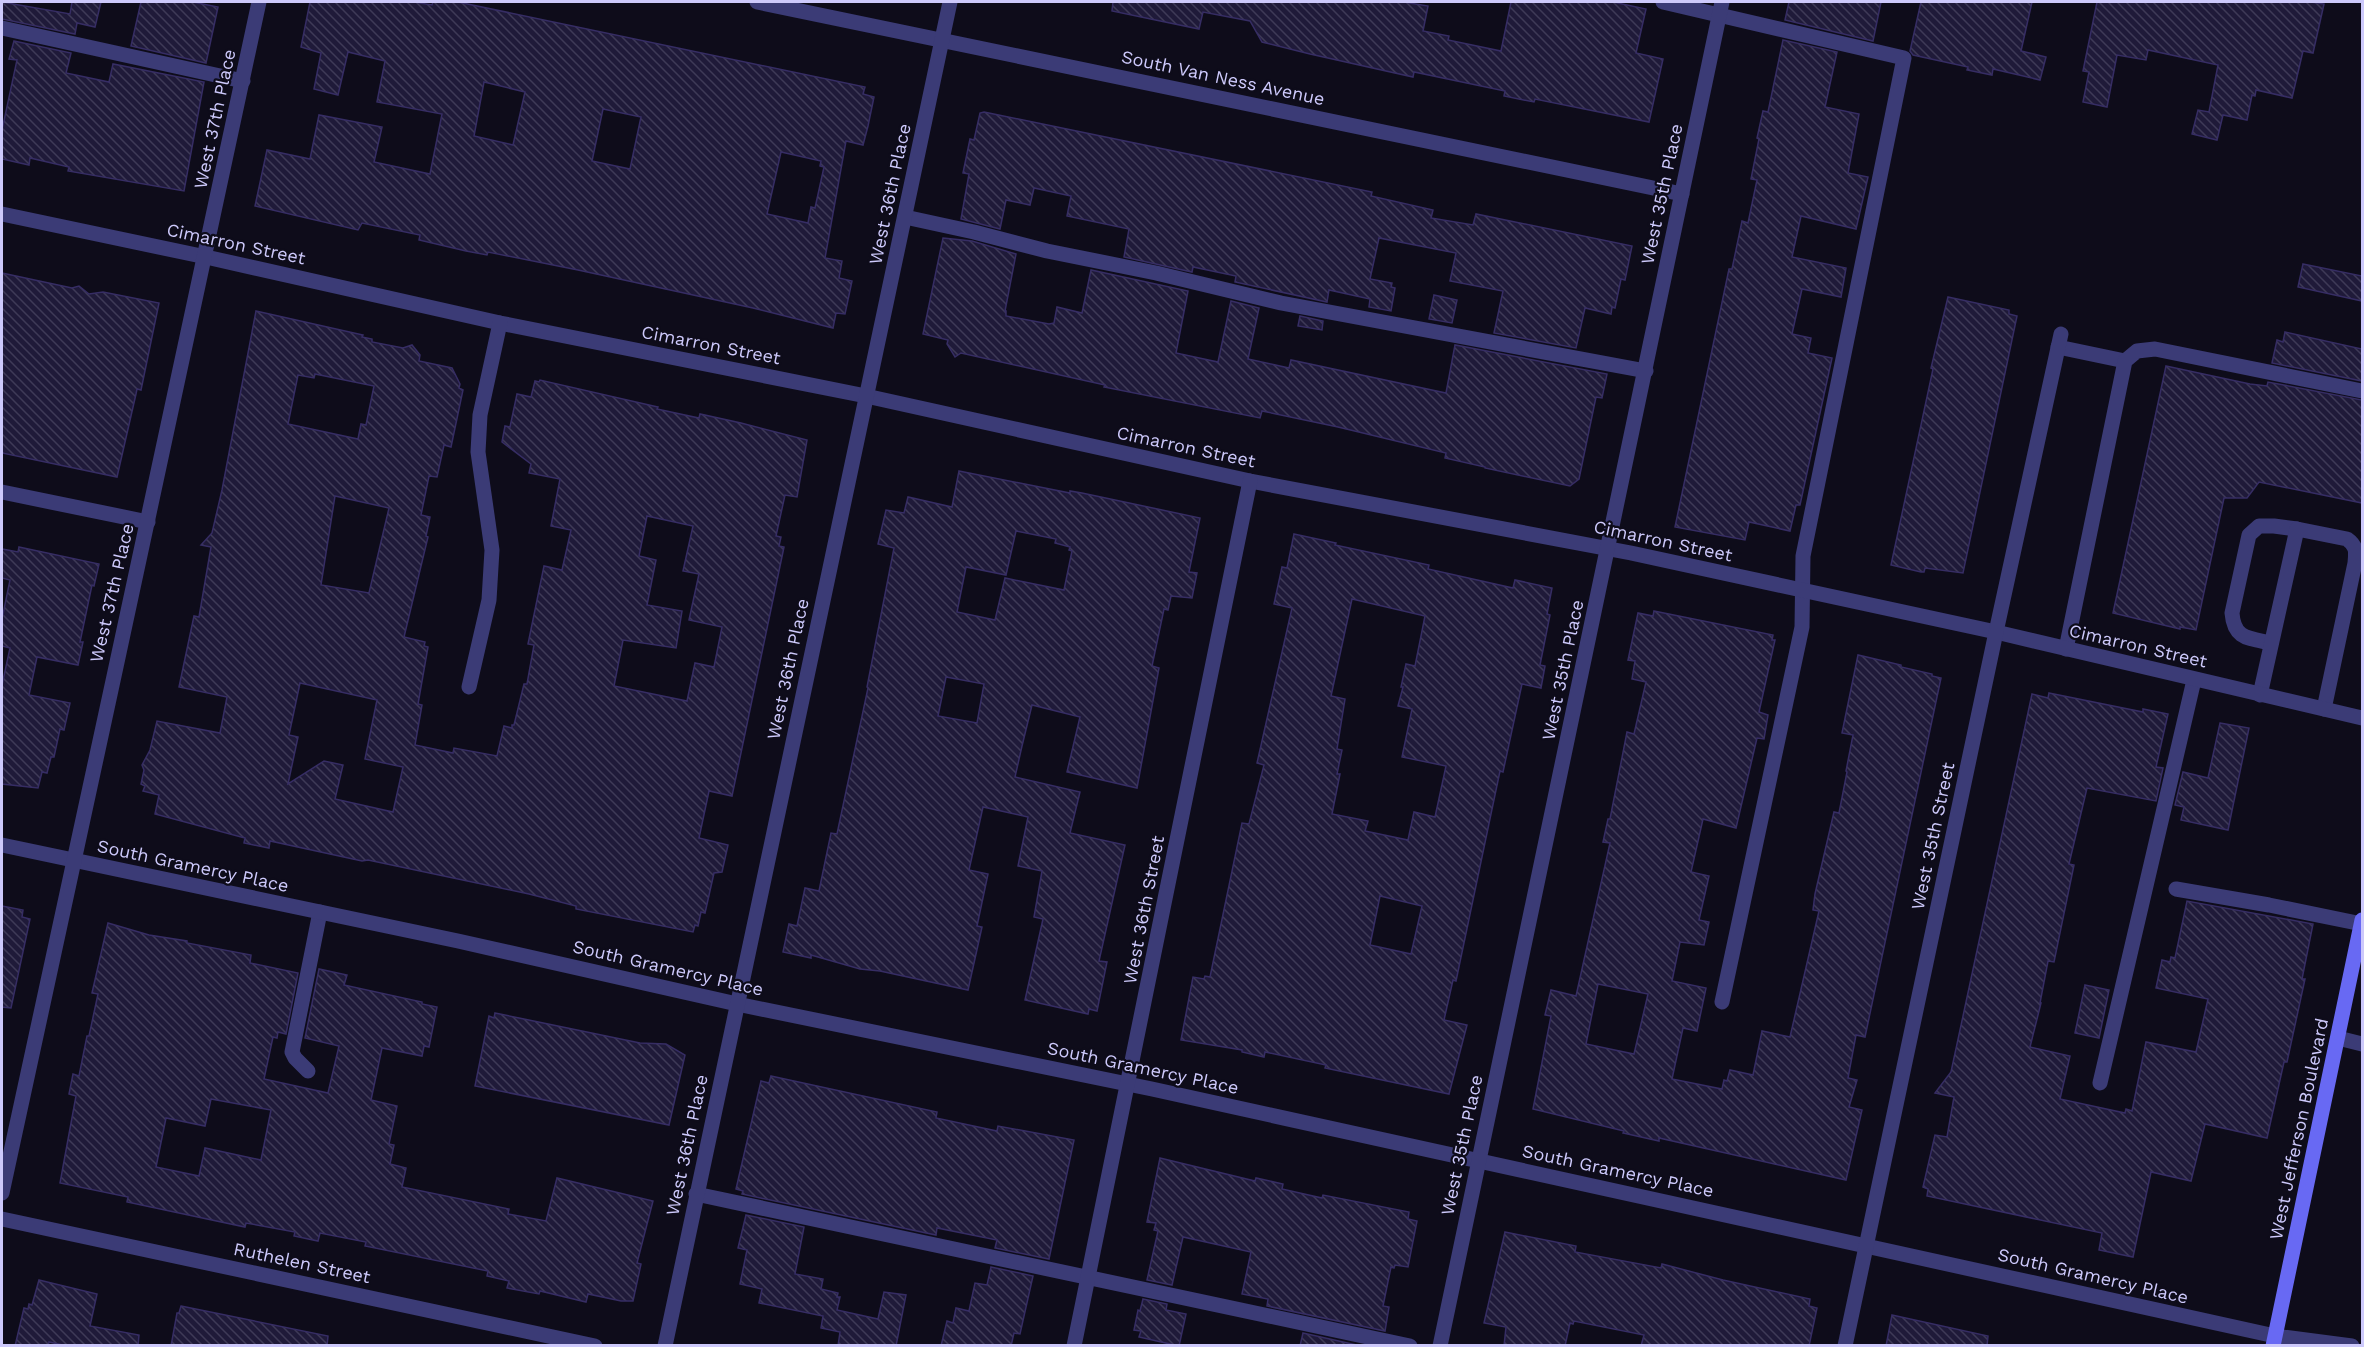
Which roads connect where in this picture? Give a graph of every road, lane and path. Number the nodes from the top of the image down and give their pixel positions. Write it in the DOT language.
graph roads {
  1 [pos="259,2"];
  2 [pos="757,2"];
  3 [pos="950,2"];
  4 [pos="1663,2"];
  5 [pos="1721,8"];
  6 [pos="2,28"];
  7 [pos="942,39"];
  8 [pos="243,81"];
  9 [pos="1682,194"];
  10 [pos="2,214"];
  11 [pos="905,217"];
  12 [pos="206,257"];
  13 [pos="500,323"];
  14 [pos="2125,361"];
  15 [pos="1646,371"];
  16 [pos="2362,391"];
  17 [pos="866,396"];
  18 [pos="1250,482"];
  19 [pos="2,492"];
  20 [pos="148,522"];
  21 [pos="2297,530"];
  22 [pos="1609,548"];
  23 [pos="1803,591"];
  24 [pos="1996,632"];
  25 [pos="2271,643"];
  26 [pos="2066,650"];
  27 [pos="2194,680"];
  28 [pos="470,687"];
  29 [pos="2260,695"];
  30 [pos="2324,709"];
  31 [pos="2362,718"];
  32 [pos="2,845"];
  33 [pos="72,860"];
  34 [pos="2176,889"];
  35 [pos="320,912"];
  36 [pos="2362,922"];
  37 [pos="1722,1002"];
  38 [pos="737,1004"];
  39 [pos="2338,1038"];
  40 [pos="2362,1044"];
  41 [pos="308,1071"];
  42 [pos="2100,1083"];
  43 [pos="1128,1084"];
  44 [pos="1478,1161"];
  45 [pos="2,1193"];
  46 [pos="696,1194"];
  47 [pos="2,1219"];
  48 [pos="1868,1245"];
  49 [pos="1089,1276"];
  50 [pos="2275,1341"];
  51 [pos="595,1346"];
  52 [pos="665,1346"];
  53 [pos="1074,1346"];
  54 [pos="1410,1346"];
  55 [pos="1440,1346"];
  56 [pos="1845,1346"];
  57 [pos="2352,1346"];
  1 -- 8 [label="street, West 37th Place"];
  2 -- 7 [label="street, South Van Ness Avenue"];
  3 -- 7 [label="street, West 36th Place"];
  4 -- 5 [label="street"];
  5 -- 9 [label="street, West 35th Place"];
  5 -- 23 [label="street"];
  6 -- 8 [label="street"];
  7 -- 9 [label="street, South Van Ness Avenue"];
  7 -- 11 [label="street, West 36th Place"];
  8 -- 12 [label="street, West 37th Place"];
  9 -- 15 [label="street, West 35th Place"];
  10 -- 12 [label="street, Cimarron Street"];
  11 -- 15 [label="street"];
  11 -- 17 [label="street, West 36th Place"];
  12 -- 13 [label="street, Cimarron Street"];
  12 -- 20 [label="street, West 37th Place"];
  13 -- 17 [label="street, Cimarron Street"];
  13 -- 28 [label="street"];
  14 -- 16 [label="street"];
  14 -- 24 [label="street, West 35th Street"];
  14 -- 26 [label="street"];
  15 -- 22 [label="street, West 35th Place"];
  17 -- 18 [label="street, Cimarron Street"];
  17 -- 38 [label="street, West 36th Place"];
  18 -- 22 [label="street, Cimarron Street"];
  18 -- 43 [label="street, West 36th Street"];
  19 -- 20 [label="street"];
  20 -- 33 [label="street, West 37th Place"];
  21 -- 25 [label="street"];
  21 -- 25 [label="street"];
  21 -- 30 [label="street"];
  22 -- 23 [label="street, Cimarron Street"];
  22 -- 44 [label="street, West 35th Place"];
  23 -- 24 [label="street, Cimarron Street"];
  23 -- 37 [label="street"];
  24 -- 26 [label="street, Cimarron Street"];
  24 -- 48 [label="street, West 35th Street"];
  25 -- 29 [label="street"];
  26 -- 27 [label="street, Cimarron Street"];
  27 -- 29 [label="street, Cimarron Street"];
  27 -- 42 [label="street"];
  29 -- 30 [label="street, Cimarron Street"];
  30 -- 31 [label="street, Cimarron Street"];
  32 -- 33 [label="street, South Gramercy Place"];
  33 -- 35 [label="street, South Gramercy Place"];
  33 -- 45 [label="street, West 37th Place"];
  34 -- 36 [label="street"];
  35 -- 38 [label="street, South Gramercy Place"];
  35 -- 41 [label="street"];
  36 -- 39 [label="main road, West Jefferson Boulevard"];
  38 -- 43 [label="street, South Gramercy Place"];
  38 -- 46 [label="street, West 36th Place"];
  39 -- 40 [label="street"];
  39 -- 50 [label="main road, West Jefferson Boulevard"];
  43 -- 44 [label="street, South Gramercy Place"];
  43 -- 49 [label="street, West 36th Street"];
  44 -- 48 [label="street, South Gramercy Place"];
  44 -- 55 [label="street, West 35th Place"];
  46 -- 49 [label="street"];
  46 -- 52 [label="street, West 36th Place"];
  47 -- 51 [label="street, Ruthelen Street"];
  48 -- 50 [label="street, South Gramercy Place"];
  48 -- 56 [label="street, West 35th Street"];
  49 -- 53 [label="street, West 36th Street"];
  49 -- 54 [label="street"];
  50 -- 57 [label="street, South Gramercy Place"];
}
